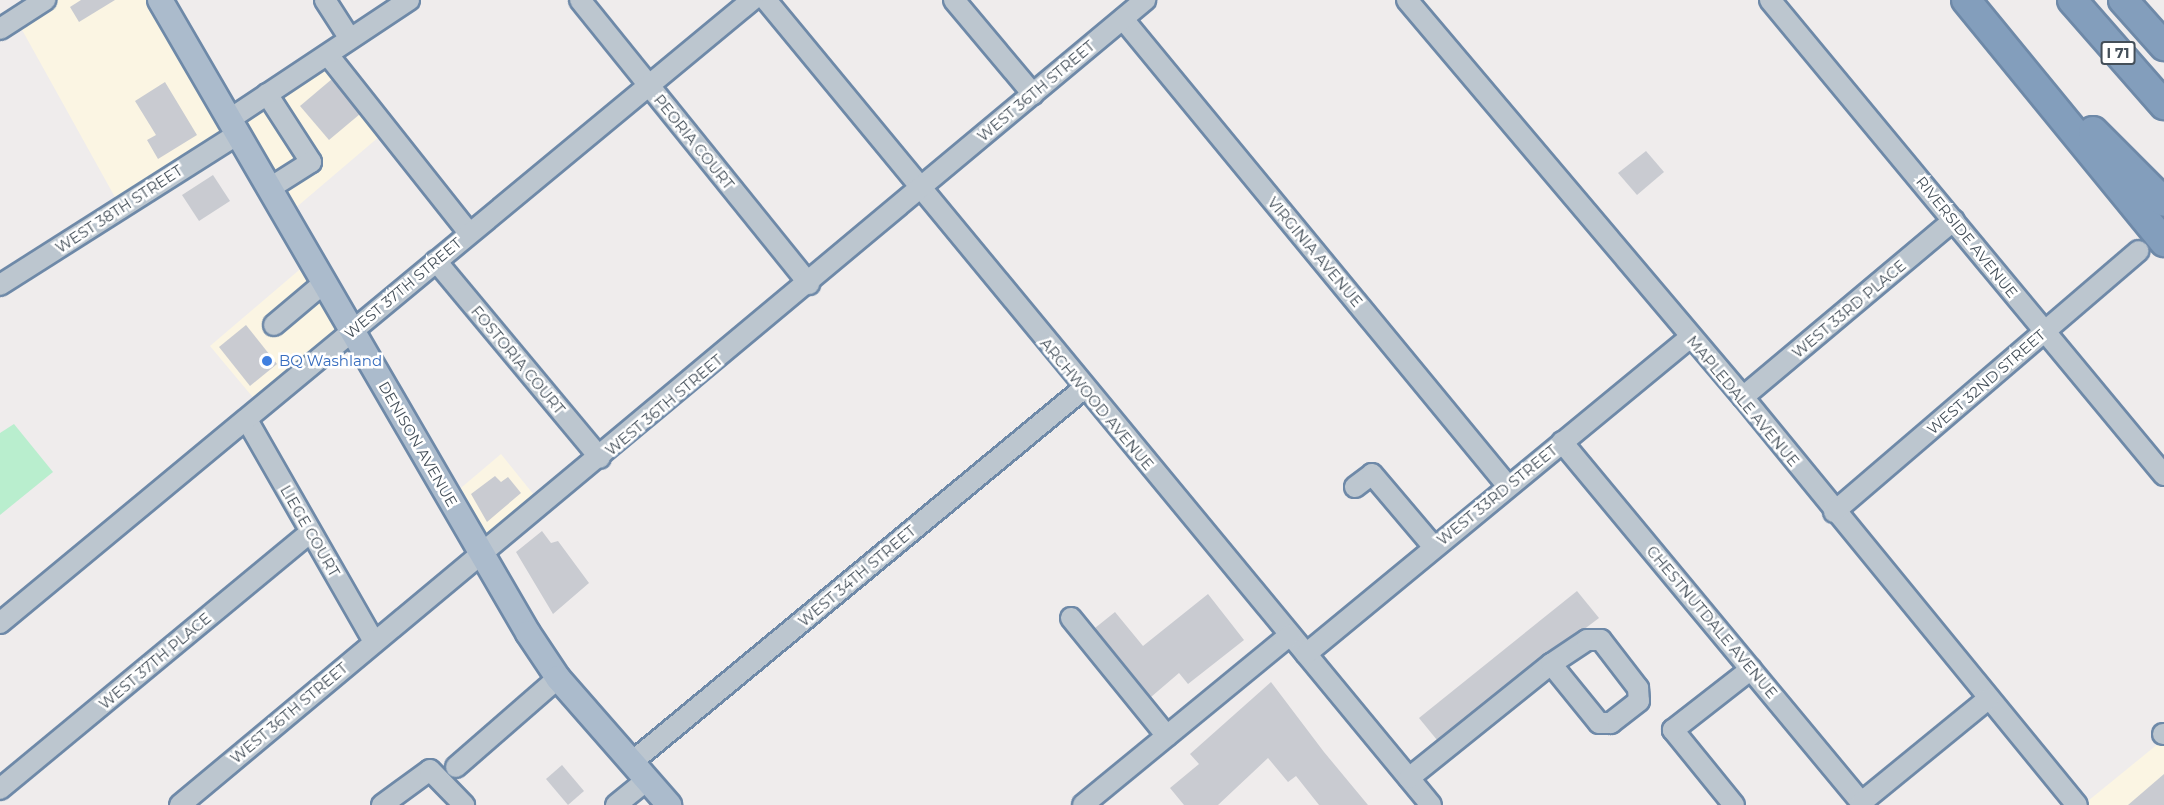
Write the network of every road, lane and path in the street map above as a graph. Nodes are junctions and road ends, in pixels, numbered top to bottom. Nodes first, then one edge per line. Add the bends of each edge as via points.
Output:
1 (45, 0) edge
2 (160, 0) edge
3 (325, 0) edge
4 (409, 0) edge
5 (580, 0) edge
6 (752, 0) edge
7 (766, 0) edge
8 (954, 0) edge
9 (1145, 0) edge
10 (1407, 0) edge
11 (1770, 0) edge
12 (1966, 0) edge
13 (2072, 0) edge
14 (2123, 0) edge
15 (1123, 19) junction
16 (0, 29) edge
17 (350, 39) junction
18 (2164, 46) edge
19 (328, 55) junction
20 (648, 84) junction
21 (267, 94) junction
22 (1033, 94) junction
23 (2164, 105) edge
24 (234, 126) junction
25 (270, 188) junction
26 (919, 189) junction
27 (2164, 202) edge
28 (1954, 220) junction
29 (469, 233) junction
30 (2151, 247) edge
31 (436, 261) junction
32 (325, 282) junction
33 (809, 284) junction
34 (0, 285) edge
35 (273, 325) dead end
36 (352, 329) junction
37 (2044, 332) junction
38 (1690, 338) junction
39 (1083, 389) junction
40 (1743, 398) junction
41 (247, 420) junction
42 (1562, 442) junction
43 (600, 458) junction
44 (2164, 475) edge
45 (1508, 485) junction
46 (1355, 487) dead end
47 (1834, 512) junction
48 (310, 533) junction
49 (1434, 546) junction
50 (481, 554) junction
51 (1071, 618) dead end
52 (0, 623) edge
53 (1290, 635) junction
54 (374, 642) junction
55 (1306, 654) junction
56 (1551, 664) junction
57 (1751, 669) junction
58 (558, 678) junction
59 (1988, 699) junction
60 (1167, 736) junction
61 (456, 767) dead end
62 (639, 771) junction
63 (1408, 778) junction
64 (0, 789) edge
65 (1862, 803) edge
66 (180, 805) edge
67 (382, 805) edge
68 (464, 805) edge
69 (616, 805) edge
70 (669, 805) edge
71 (1083, 805) edge
72 (1431, 805) edge
73 (1734, 805) edge
74 (2077, 805) edge

1 - 16 street
2 - 24 main road, DENISON AVENUE
3 - 17 street
4 - 17 street, WEST 38TH STREET
5 - 20 street, PEORIA COURT
6 - 20 street, WEST 37TH STREET
7 - 26 street, ARCHWOOD AVENUE
8 - 22 street
9 - 15 street, WEST 36TH STREET
10 - 38 street, MAPLEDALE AVENUE
11 - 28 street, RIVERSIDE AVENUE
12 - 27 highway
12 - 30 highway
13 - 23 highway, I 71
14 - 18 highway, I 71
15 - 22 street, WEST 36TH STREET
15 - 45 street, VIRGINIA AVENUE
17 - 19 street, WEST 38TH STREET
19 - 21 street, WEST 38TH STREET
19 - 29 street
20 - 29 street, WEST 37TH STREET
20 - 33 street, PEORIA COURT
21 - 24 street, WEST 38TH STREET
21 - 25 street via 311,162
22 - 26 street, WEST 36TH STREET
24 - 25 main road, DENISON AVENUE
24 - 34 street, WEST 38TH STREET
25 - 32 main road, DENISON AVENUE
26 - 33 street, WEST 36TH STREET
26 - 39 street, ARCHWOOD AVENUE
28 - 37 street, RIVERSIDE AVENUE
28 - 40 street, WEST 33RD PLACE
29 - 31 street, WEST 37TH STREET
30 - 37 street, WEST 32ND STREET
31 - 36 street, WEST 37TH STREET
31 - 43 street, FOSTORIA COURT
32 - 35 street
32 - 36 main road, DENISON AVENUE
33 - 43 street, WEST 36TH STREET
36 - 41 street, WEST 37TH STREET
36 - 50 main road, DENISON AVENUE
37 - 44 street, RIVERSIDE AVENUE
37 - 47 street, WEST 32ND STREET
38 - 40 street, MAPLEDALE AVENUE
38 - 42 street, WEST 33RD STREET
39 - 53 street, ARCHWOOD AVENUE
39 - 62 street, WEST 34TH STREET
40 - 47 street, MAPLEDALE AVENUE
41 - 48 street, LIEGE COURT
41 - 52 street, WEST 37TH STREET
42 - 45 street, WEST 33RD STREET
42 - 57 street, CHESTNUTDALE AVENUE
43 - 50 street, WEST 36TH STREET
45 - 49 street, WEST 33RD STREET
46 - 49 street via 1372,474
47 - 59 street, MAPLEDALE AVENUE
48 - 54 street, LIEGE COURT
48 - 64 street, WEST 37TH PLACE
49 - 55 street, WEST 33RD STREET
50 - 54 street, WEST 36TH STREET
50 - 58 main road, DENISON AVENUE
51 - 60 street
53 - 55 street, ARCHWOOD AVENUE
53 - 60 street
54 - 66 street, WEST 36TH STREET
55 - 63 street, ARCHWOOD AVENUE
56 - 56 street via 1587,640 1600,640 1638,688 1639,701 1611,723 1599,723
56 - 63 street
57 - 65 street, CHESTNUTDALE AVENUE
57 - 73 street via 1673,730
58 - 61 street
58 - 62 main road, DENISON AVENUE
59 - 65 street
59 - 74 street, MAPLEDALE AVENUE
60 - 71 street
62 - 69 street, WEST 34TH STREET
62 - 70 main road, DENISON AVENUE
63 - 72 street, ARCHWOOD AVENUE
67 - 68 street via 425,770 437,775

